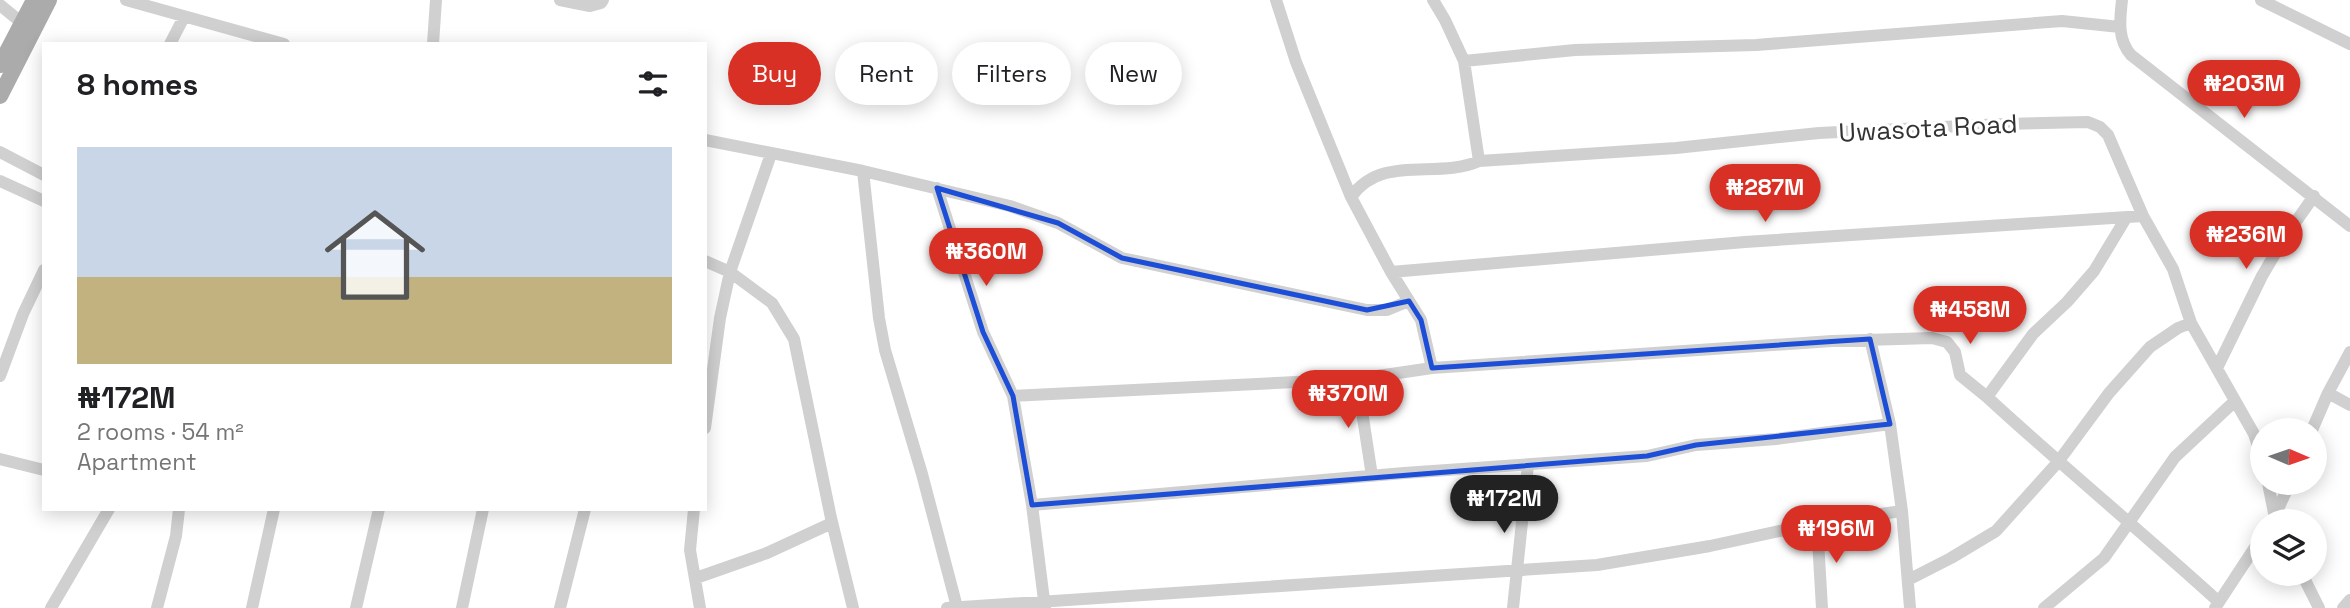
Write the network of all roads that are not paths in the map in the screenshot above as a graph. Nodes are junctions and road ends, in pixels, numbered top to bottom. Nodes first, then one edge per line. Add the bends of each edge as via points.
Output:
1 (34, 0) edge
2 (49, 0) edge
3 (126, 0) edge
4 (436, 0) edge
5 (560, 0) edge
6 (603, 0) edge
7 (1276, 0) edge
8 (1433, 0) edge
9 (2122, 0) edge
10 (2261, 0) edge
11 (0, 5) edge
12 (184, 17) junction
13 (22, 23) junction
14 (2120, 27) junction
15 (171, 42) edge
16 (277, 42) edge
17 (433, 42) edge
18 (2350, 44) edge
19 (1464, 61) junction
20 (0, 65) edge
21 (0, 96) edge
22 (707, 140) edge
23 (0, 152) edge
24 (771, 154) junction
25 (1479, 161) junction
26 (863, 171) junction
27 (42, 174) edge
28 (0, 181) edge
29 (937, 188) junction
30 (2314, 196) junction
31 (1351, 197) junction
32 (42, 200) edge
33 (2143, 216) junction
34 (2126, 218) junction
35 (2350, 226) edge
36 (707, 262) edge
37 (730, 272) junction
38 (1391, 272) junction
39 (42, 274) edge
40 (1409, 301) junction
41 (2191, 323) junction
42 (1870, 339) junction
43 (2350, 352) edge
44 (1432, 368) junction
45 (2217, 368) junction
46 (0, 376) edge
47 (1357, 379) junction
48 (2328, 393) junction
49 (1013, 396) junction
50 (1987, 397) junction
51 (2235, 401) junction
52 (2350, 405) edge
53 (707, 413) edge
54 (2317, 418) edge
55 (1891, 424) junction
56 (2250, 427) edge
57 (0, 459) edge
58 (2057, 462) junction
59 (1528, 465) junction
60 (42, 470) edge
61 (1372, 476) junction
62 (1032, 505) junction
63 (108, 511) edge
64 (179, 511) edge
65 (274, 511) edge
66 (379, 511) edge
67 (483, 511) edge
68 (584, 511) edge
69 (694, 511) edge
70 (1902, 511) junction
71 (2129, 521) junction
72 (832, 523) junction
73 (1816, 523) junction
74 (2250, 556) edge
75 (1517, 570) junction
76 (696, 578) junction
77 (1908, 580) junction
78 (2308, 586) edge
79 (2350, 600) edge
80 (1044, 604) edge
81 (2217, 605) edge
82 (957, 607) edge
83 (51, 608) edge
84 (157, 608) edge
85 (252, 608) edge
86 (356, 608) edge
87 (462, 608) edge
88 (560, 608) edge
89 (701, 608) edge
90 (853, 608) edge
91 (947, 608) edge
92 (1513, 608) edge
93 (1822, 608) edge
94 (1910, 608) edge
95 (2045, 608) edge
96 (2319, 608) edge
97 (2343, 608) edge

1 - 13 main road
2 - 21 main road
3 - 12 street
4 - 17 street
5 - 6 street via 590,6
7 - 31 street
8 - 19 street
9 - 14 street
10 - 18 street
11 - 13 street
12 - 15 street
12 - 16 street
13 - 20 main road
14 - 19 street via 2062,21 1756,45 1575,50
14 - 30 street via 2131,55
19 - 25 street
22 - 24 street
23 - 27 street
24 - 26 street
24 - 37 street
25 - 31 street, Uwasota Road via 1465,168 1381,174 1360,185
25 - 33 street, Uwasota Road via 1819,134 2088,122 2108,135
26 - 29 street
26 - 82 street via 885,350
28 - 32 street
29 - 40 street via 1058,223 1122,258 1367,310 1387,310
29 - 49 street via 983,332
30 - 35 street
30 - 45 street via 2262,276
31 - 38 street
33 - 34 street
33 - 41 street, Uwasota Road via 2173,269
34 - 38 street via 1745,242
34 - 50 street via 2094,271 2033,334
36 - 37 street
37 - 53 street
37 - 72 street via 772,303 794,339
38 - 40 street
39 - 46 street
40 - 44 street via 1421,320
41 - 45 street, Uwasota Road
41 - 58 street via 2150,347
42 - 44 street
42 - 50 street via 1938,338 1947,342 1961,375
42 - 55 street
43 - 48 street
44 - 47 street
45 - 51 street, Uwasota Road
47 - 49 street
47 - 61 street
48 - 52 street
48 - 54 street
49 - 62 street
50 - 58 street
51 - 56 street, Uwasota Road
51 - 71 street via 2175,457
55 - 59 street via 1696,445 1647,456
55 - 70 street
57 - 60 street
58 - 71 street
58 - 77 street via 1996,531
59 - 61 street
59 - 75 street
61 - 62 street
62 - 80 street
63 - 83 street
64 - 84 street
65 - 85 street
66 - 86 street
67 - 87 street
68 - 88 street
69 - 76 street via 691,550
70 - 73 street
70 - 77 street
71 - 81 street
71 - 95 street via 2104,558
72 - 76 street
72 - 90 street
73 - 75 street via 1597,565
73 - 93 street
74 - 81 street
75 - 80 street
75 - 92 street
76 - 89 street
77 - 94 street
78 - 96 street
79 - 97 street
80 - 82 street
82 - 91 street

